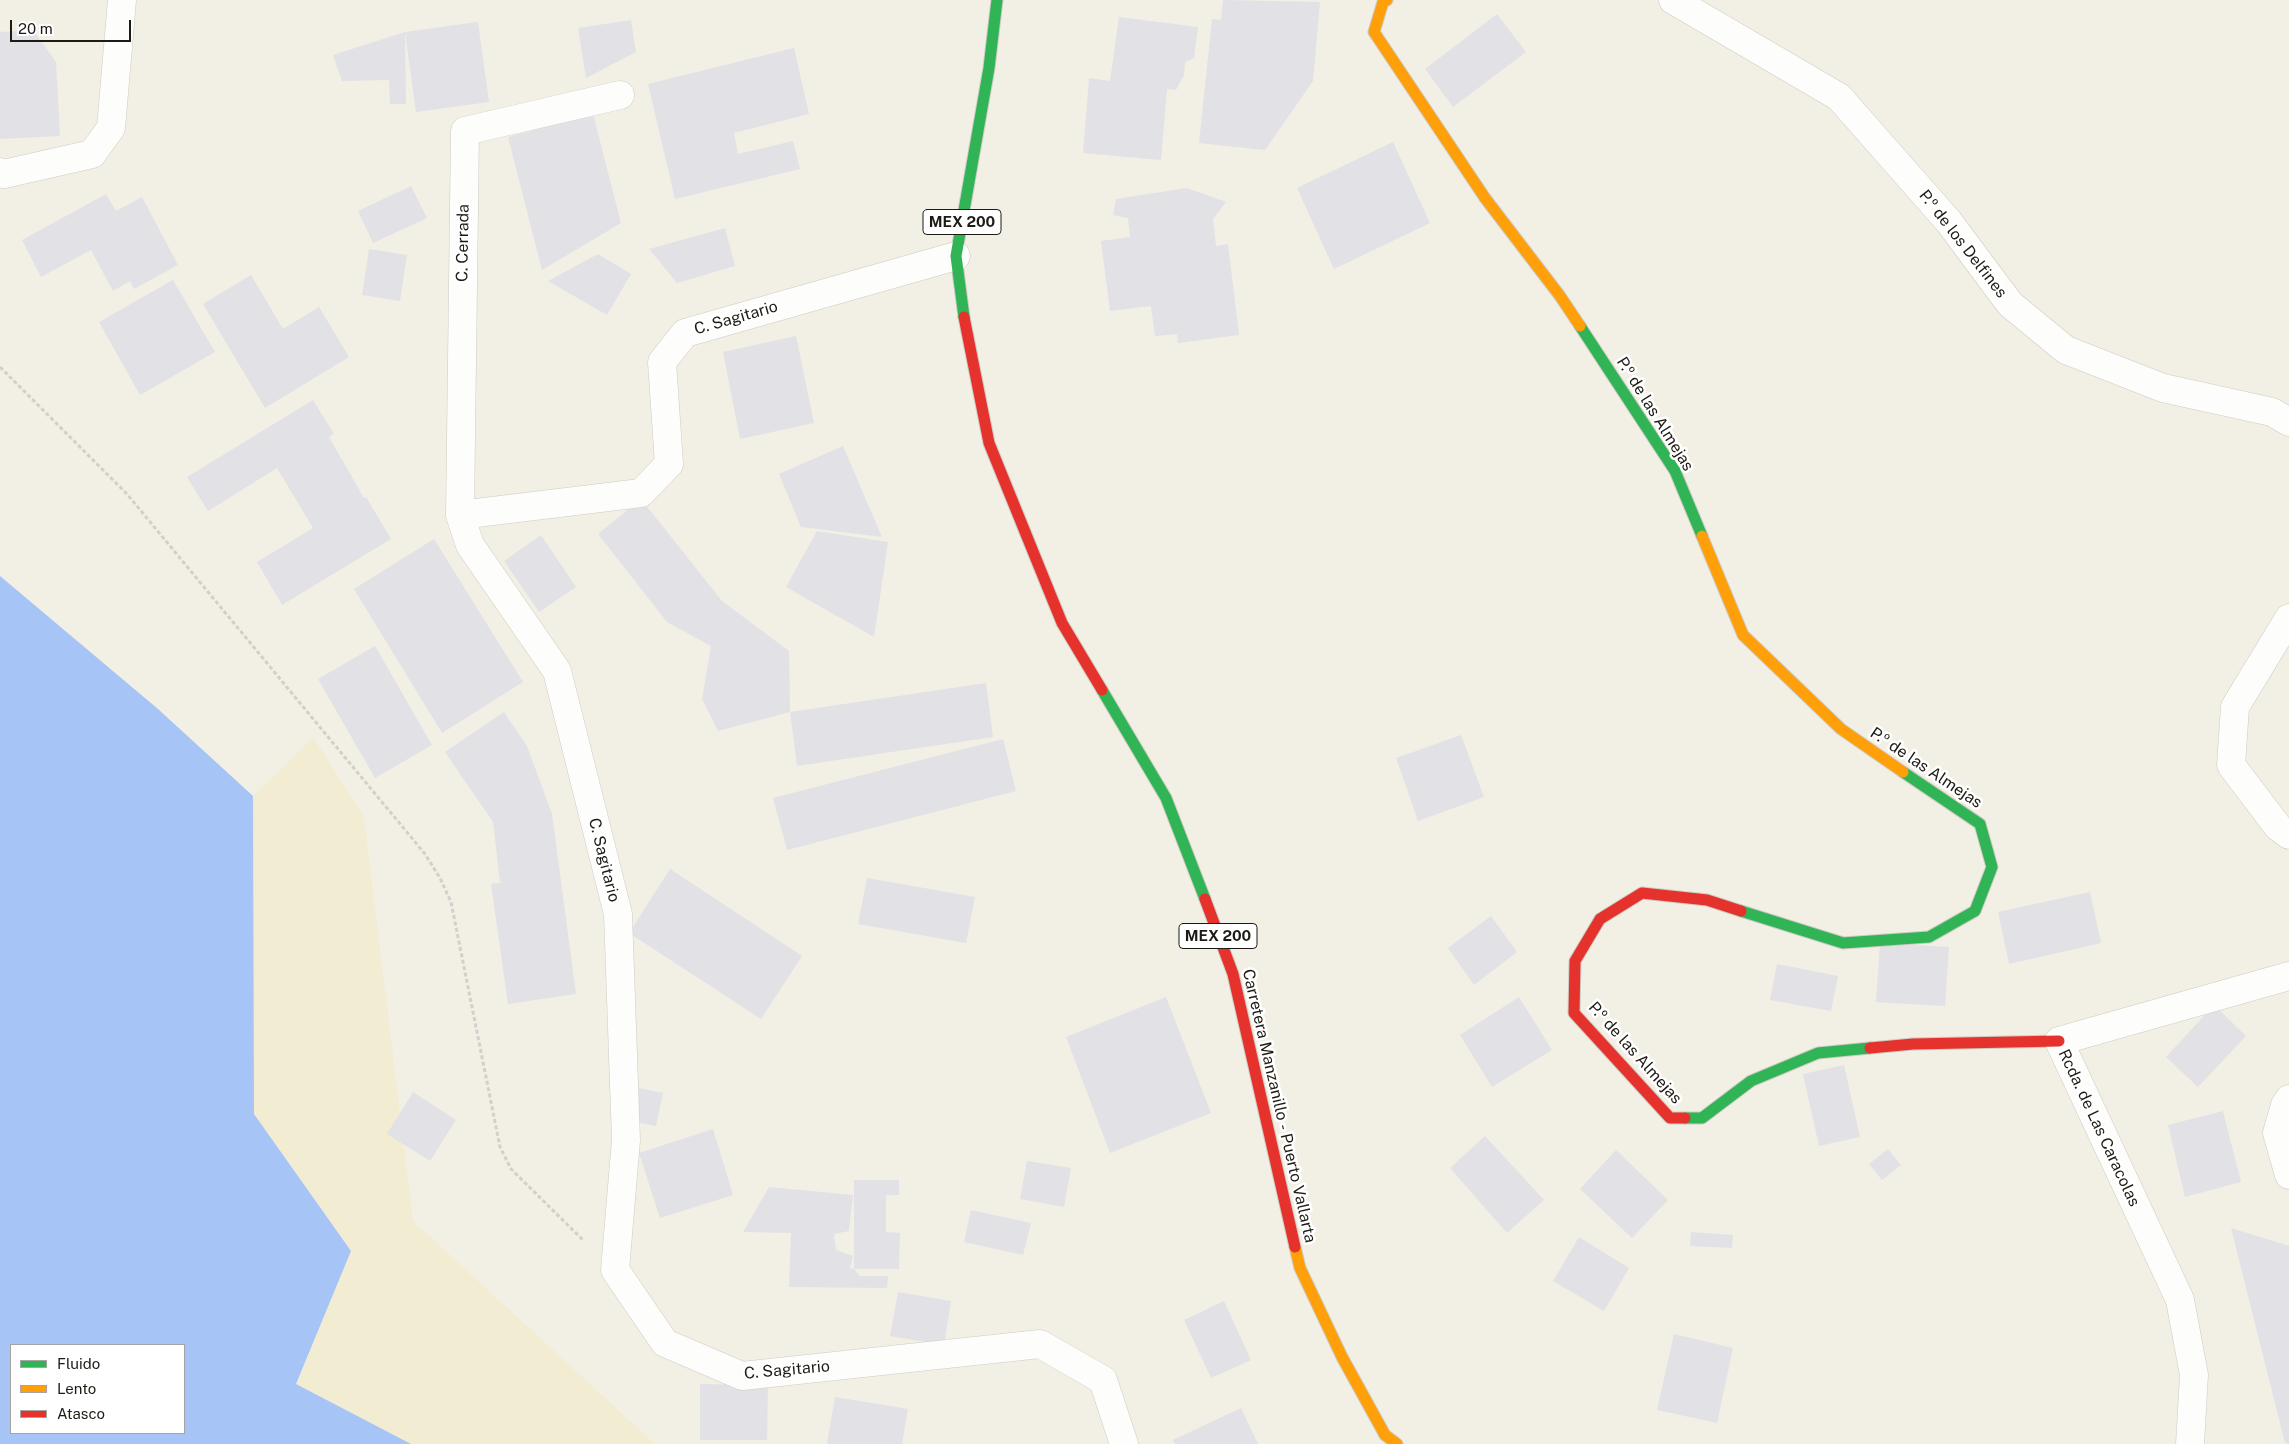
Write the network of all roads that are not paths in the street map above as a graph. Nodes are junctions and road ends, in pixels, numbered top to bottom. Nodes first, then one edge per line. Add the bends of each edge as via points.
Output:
1 (122, 0) edge
2 (997, 0) edge
3 (1387, 0) edge
4 (1673, 0) edge
5 (620, 95) dead end
6 (0, 172) edge
7 (956, 256) junction
8 (2289, 422) edge
9 (460, 515) junction
10 (2289, 618) edge
11 (2289, 835) edge
12 (2289, 976) edge
13 (2059, 1041) junction
14 (2289, 1099) edge
15 (2289, 1174) edge
16 (1124, 1444) edge
17 (1397, 1444) edge
18 (2190, 1444) edge

1 - 6 street via 111,128 92,154 4,174
2 - 7 main road, Carretera Manzanillo - Puerto Vallarta / MEX 200 via 989,68
3 - 13 main road, P.º de las Almejas via 1383,2 1374,32 1485,198 1560,296 1675,470 1744,635 1841,730 1980,824 1992,867 1975,911 1929,937 1843,943 1707,900 1642,893 1600,918 1576,961 1574,1013 1670,1118 1702,1118 1751,1081 1818,1053 1913,1044
4 - 8 street, P.º de los Delfines via 1839,97 1950,222 2010,304 2066,350 2164,388 2272,412
5 - 9 street, C. Cerrada via 465,131
7 - 9 street, C. Sagitario via 685,333 662,362 669,464 641,493
7 - 17 main road, Carretera Manzanillo - Puerto Vallarta / MEX 200 via 989,443 1062,623 1166,798 1233,974 1300,1268 1346,1366 1385,1435
9 - 16 street, C. Sagitario via 470,545 557,671 618,914 626,1140 615,1270 664,1343 742,1376 1040,1344 1103,1380
10 - 11 street via 2235,707 2231,765 2278,827
12 - 13 street, Rcda. de Las Caracolas
13 - 18 street, Rcda. de Las Caracolas via 2180,1300 2194,1375
14 - 15 street via 2277,1133

